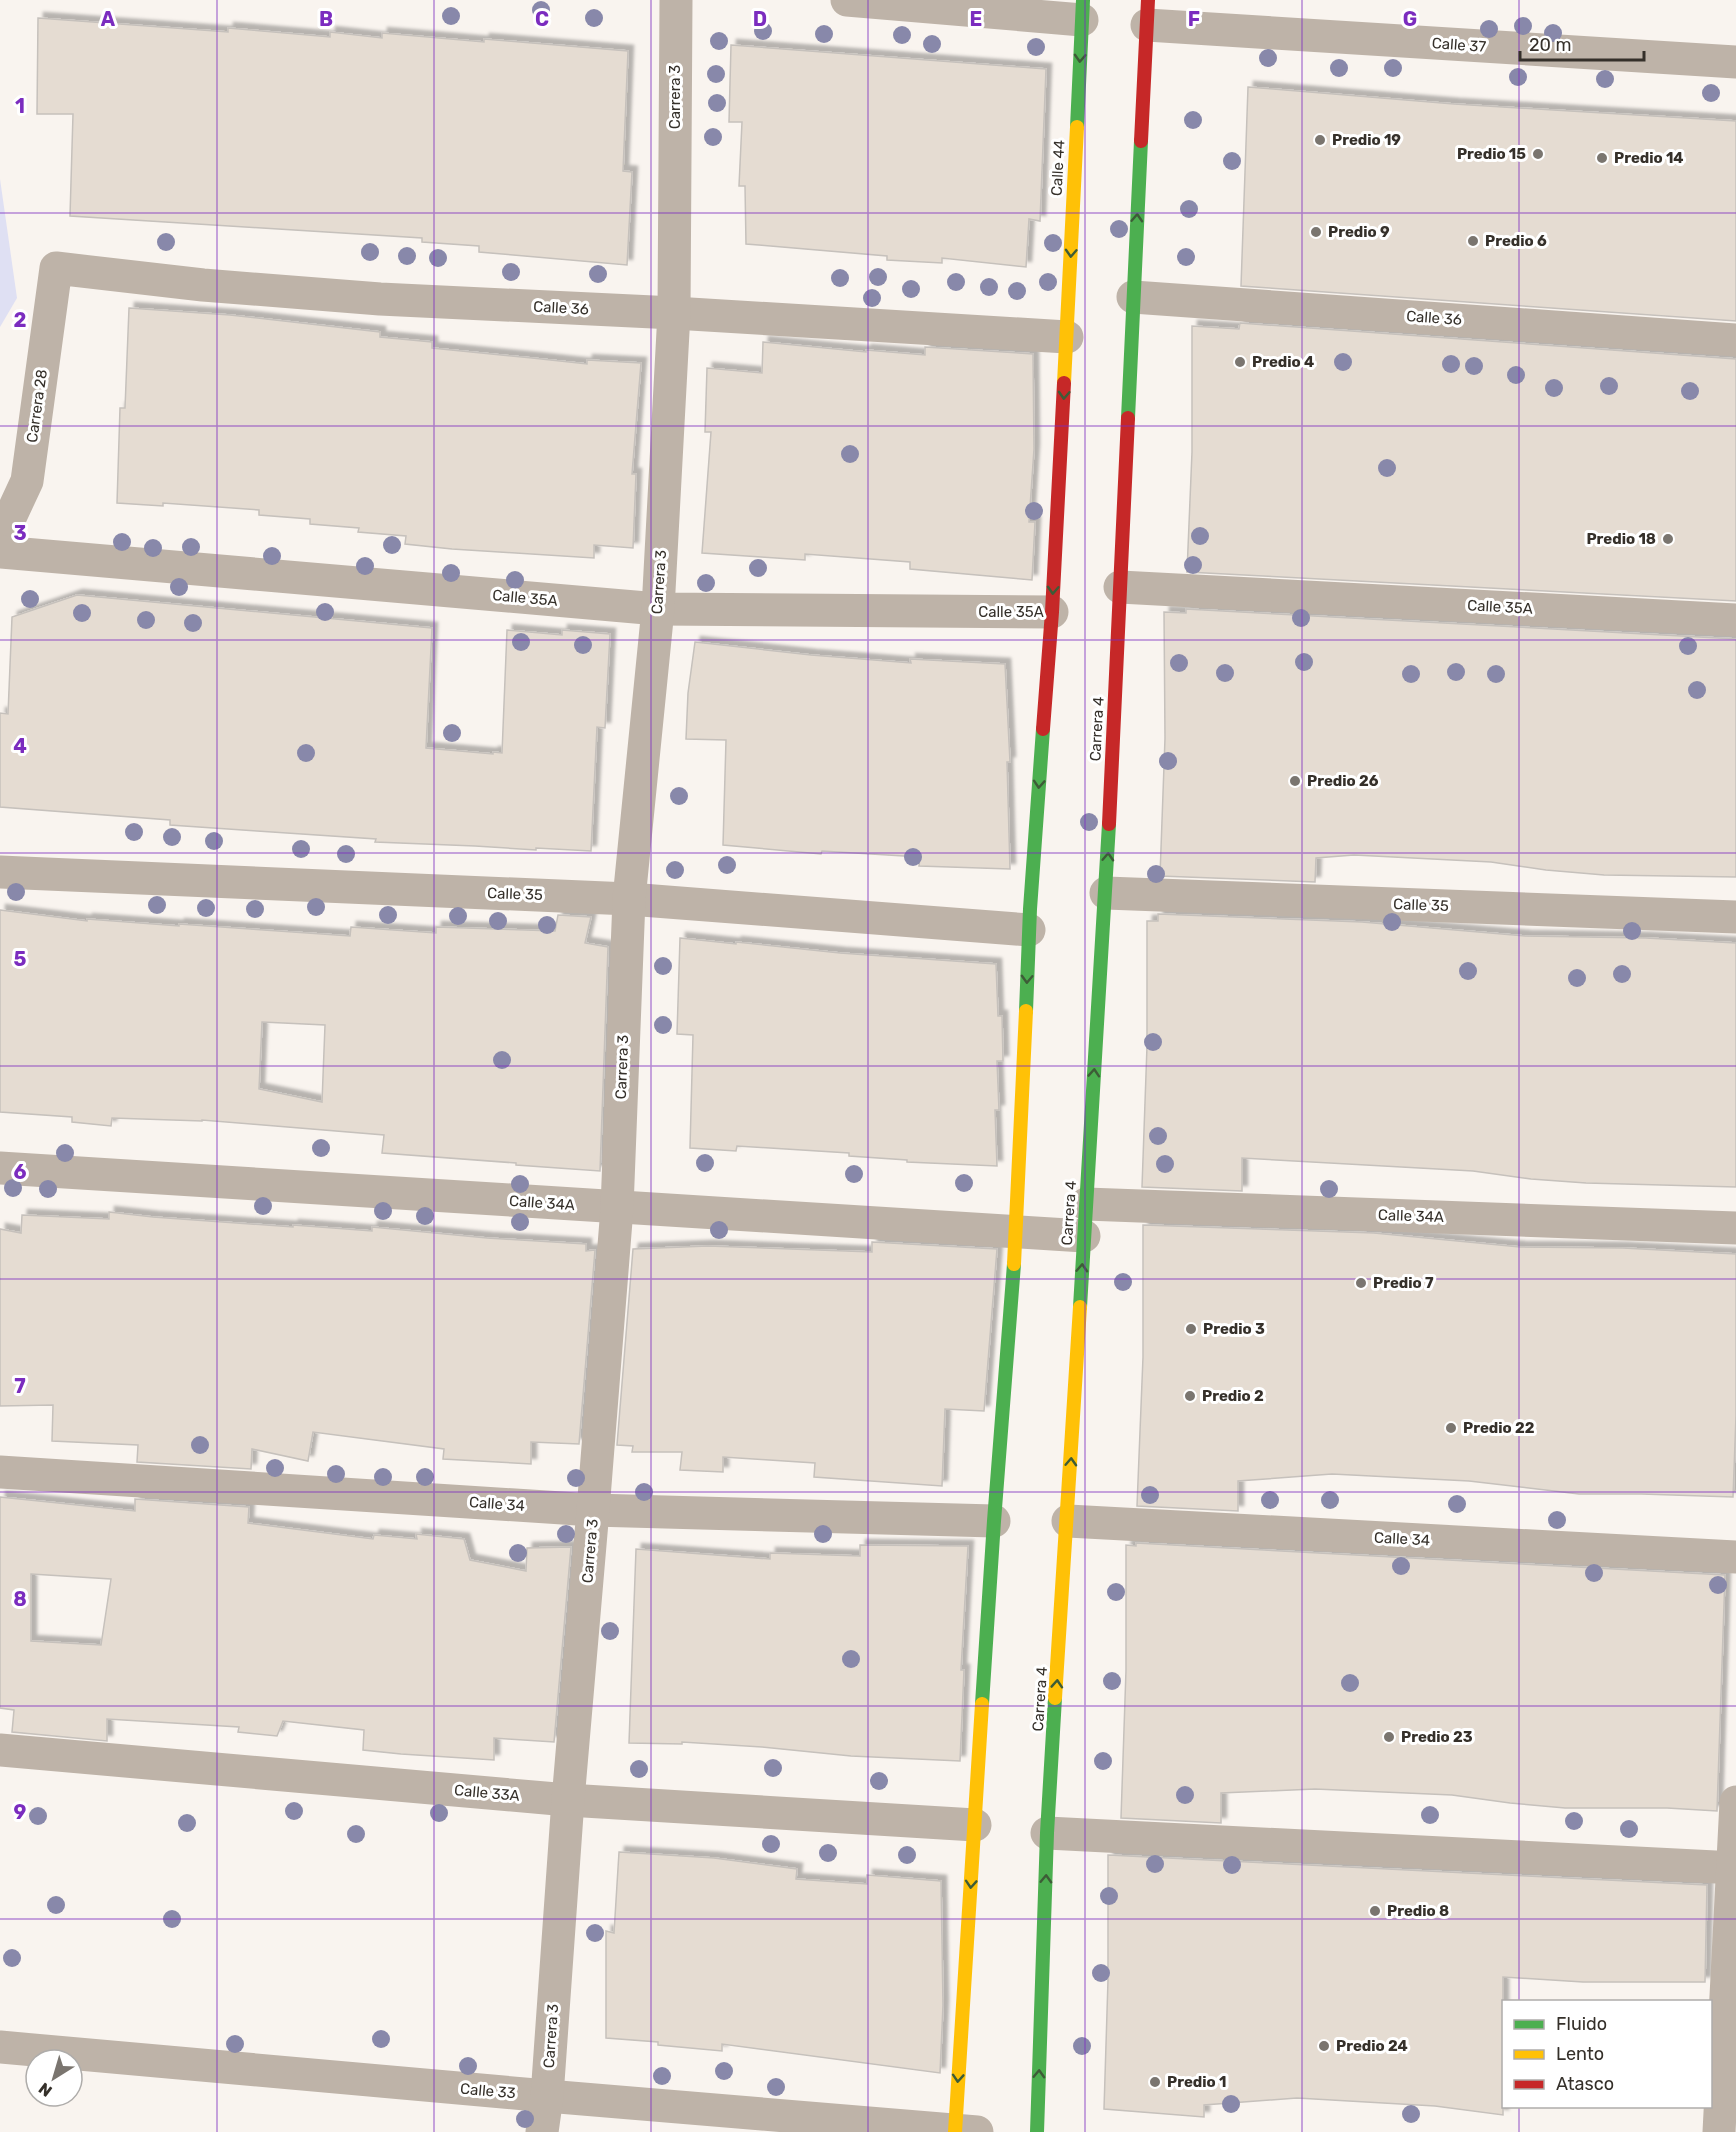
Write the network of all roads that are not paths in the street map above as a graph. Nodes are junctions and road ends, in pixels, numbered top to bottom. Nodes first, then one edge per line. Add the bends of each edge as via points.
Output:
1 (676, 0) edge
2 (847, 0) edge
3 (1082, 10) edge
4 (1147, 13) edge
5 (1736, 62) edge
6 (56, 268) joint
7 (1133, 297) junction
8 (674, 313) junction
9 (1067, 337) junction
10 (1736, 340) edge
11 (0, 539) edge
12 (0, 552) edge
13 (1120, 586) junction
14 (658, 609) junction
15 (1052, 612) junction
16 (1736, 620) edge
17 (0, 872) edge
18 (1106, 893) junction
19 (629, 899) junction
20 (1736, 917) edge
21 (1029, 930) junction
22 (0, 1168) edge
23 (1086, 1204) junction
24 (617, 1208) junction
25 (1736, 1228) edge
26 (1017, 1231) junction
27 (1084, 1236) junction
28 (0, 1472) edge
29 (593, 1510) junction
30 (994, 1521) junction
31 (1068, 1521) junction
32 (1736, 1557) edge
33 (0, 1750) edge
34 (568, 1800) junction
35 (1736, 1802) edge
36 (975, 1826) junction
37 (1047, 1833) junction
38 (1734, 1868) edge
39 (0, 2047) edge
40 (547, 2096) junction
41 (962, 2131) edge
42 (542, 2132) edge
43 (1037, 2132) edge
44 (1719, 2132) edge

1 - 8 street, Carrera 3
2 - 3 street
3 -> 9 main road, Calle 44
4 - 5 street, Calle 37
7 -> 4 main road
6 - 8 street, Calle 36 via 202,285 380,299
6 - 11 street, Carrera 28 via 27,481
7 - 10 street, Calle 36
7 - 13 main road, Carrera 4
8 - 9 street, Calle 36
8 - 14 street, Carrera 3
9 -> 15 main road
12 - 14 street, Calle 35A
13 - 16 street, Calle 35A
18 -> 13 main road, Carrera 4
14 - 15 street, Calle 35A
14 - 19 street, Carrera 3
15 -> 21 main road
17 - 19 street, Calle 35
18 - 20 street, Calle 35
23 -> 18 main road, Carrera 4
19 - 21 street, Calle 35
19 - 24 street, Carrera 3
21 -> 26 main road
22 - 24 street, Calle 34A
23 - 25 street, Calle 34A
23 - 27 main road, Carrera 4
24 - 26 street, Calle 34A
24 - 29 street, Carrera 3
26 - 27 street, Calle 34A
26 - 30 main road
31 -> 27 main road, Carrera 4
28 - 29 street, Calle 34
29 - 30 street, Calle 34
29 - 34 street, Carrera 3
30 - 36 main road
31 - 32 street, Calle 34
37 -> 31 main road, Carrera 4
33 - 34 street, Calle 33A
34 - 36 street, Calle 33A
34 - 40 street, Carrera 3
35 - 38 street
36 -> 41 main road
37 - 38 street
43 -> 37 main road, Carrera 4
38 - 44 street
39 - 40 street, Calle 33
40 - 41 street, Calle 33
40 - 42 street, Carrera 3

